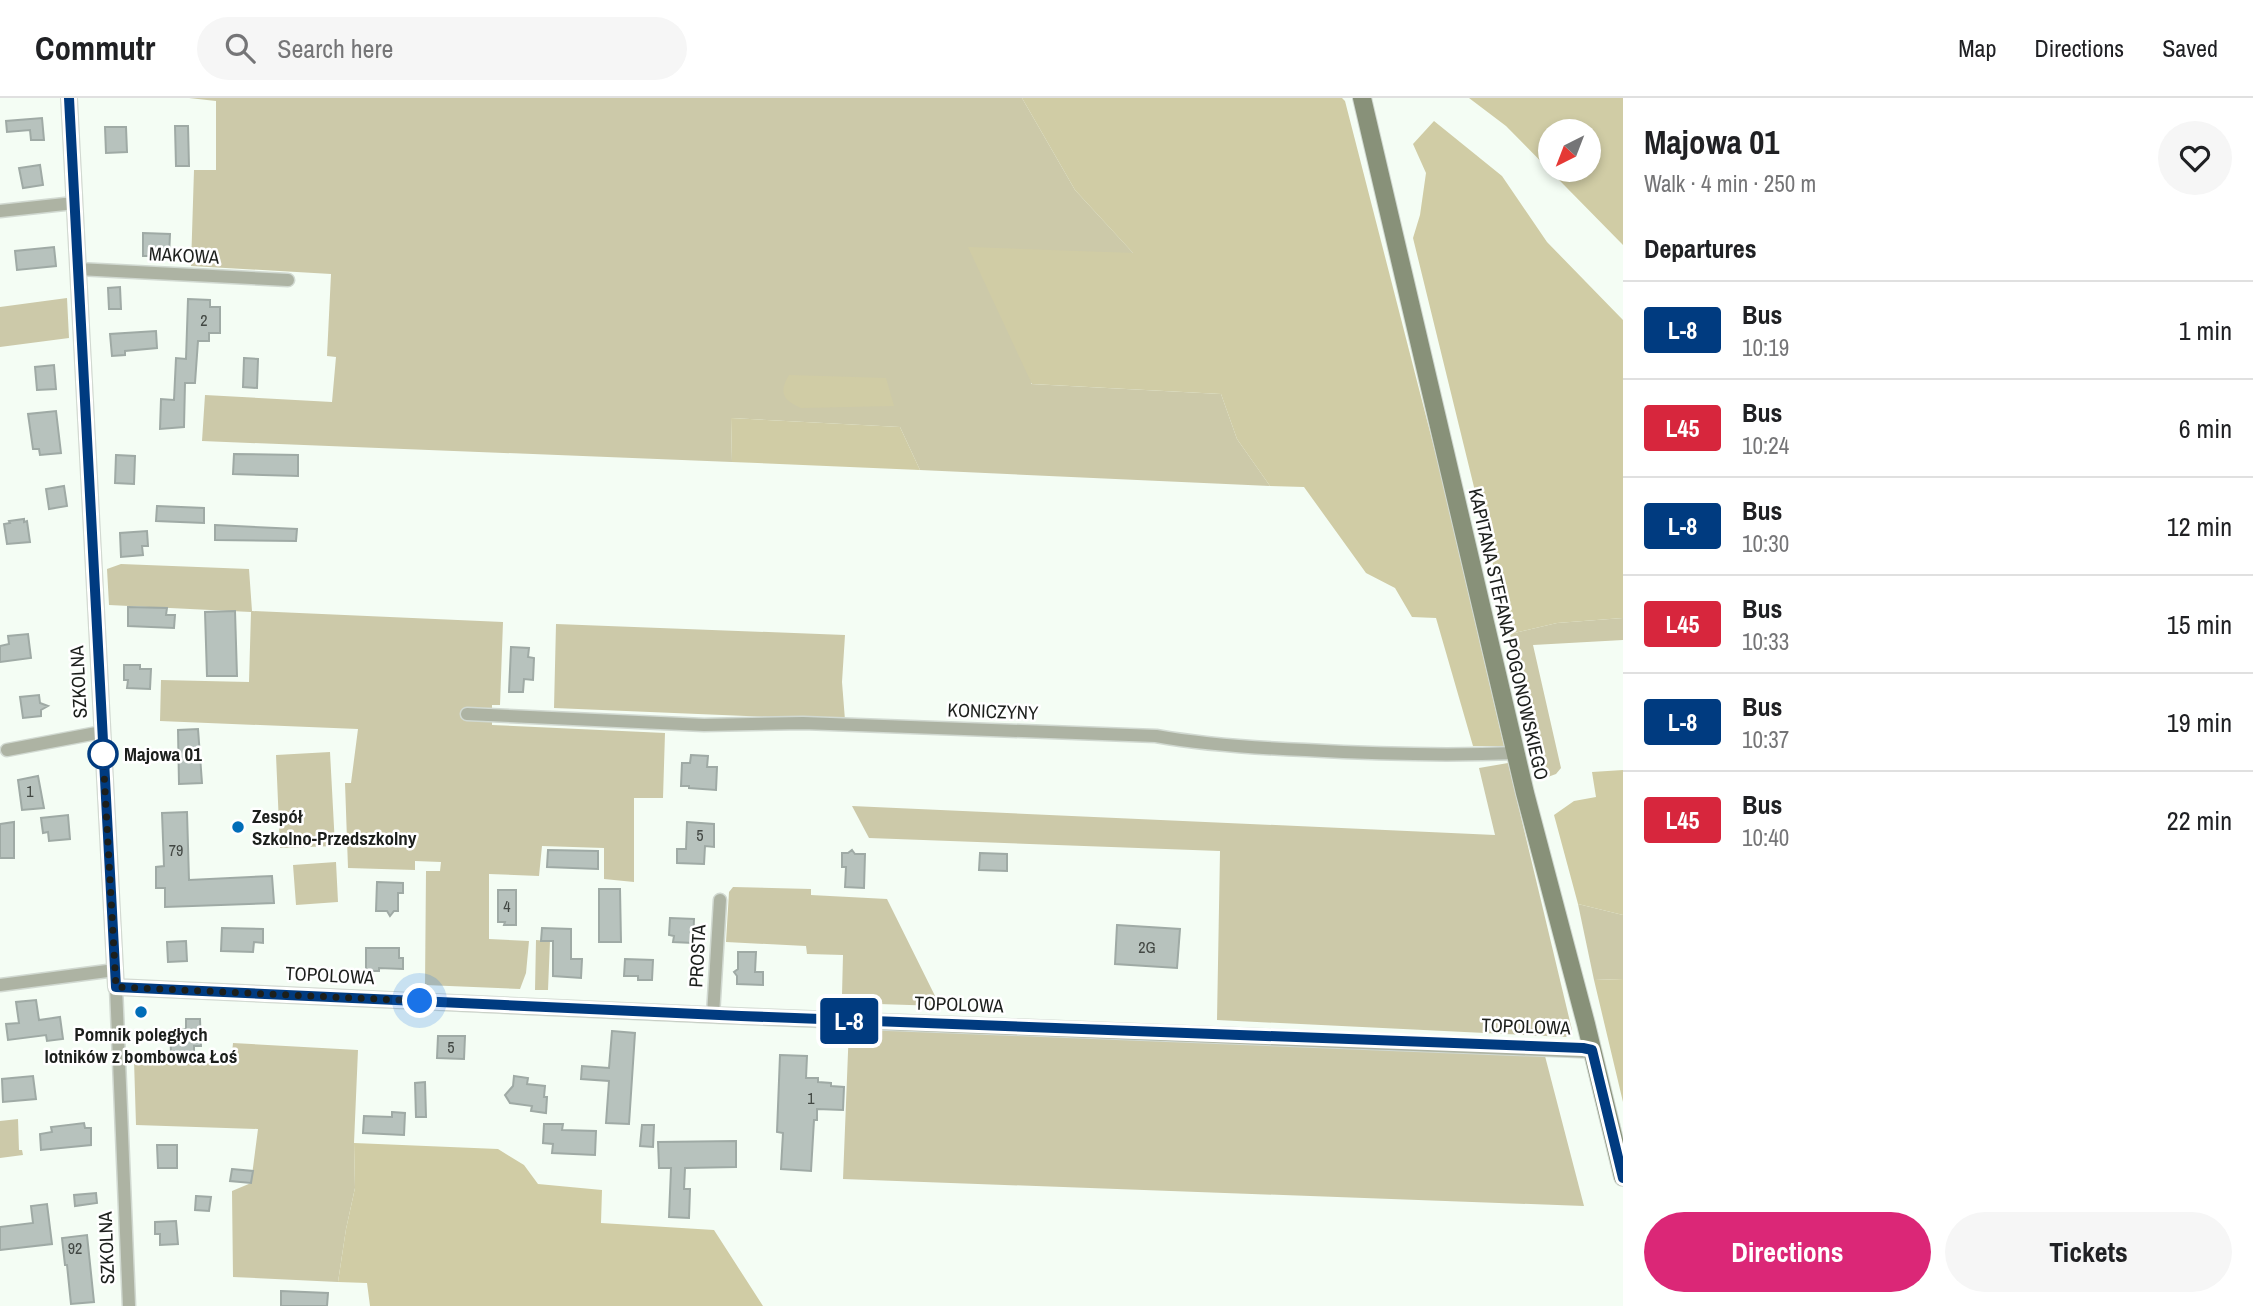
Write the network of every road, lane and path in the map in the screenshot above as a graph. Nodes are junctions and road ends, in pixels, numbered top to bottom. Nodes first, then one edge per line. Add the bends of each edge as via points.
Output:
1 (69, 98) edge
2 (1362, 98) edge
3 (74, 203) junction
4 (0, 211) edge
5 (78, 268) junction
6 (288, 280) dead end
7 (467, 714) dead end
8 (102, 732) junction
9 (7, 750) dead end
10 (1515, 753) junction
11 (720, 900) dead end
12 (115, 970) junction
13 (0, 985) edge
14 (116, 987) junction
15 (713, 1015) junction
16 (1592, 1050) junction
17 (1623, 1177) edge
18 (129, 1306) edge

1 - 3 street, SZKOLNA
2 - 10 main road, KAPITANA STEFANA POGONOWSKIEGO
3 - 4 street
3 - 5 street, SZKOLNA
5 - 6 street, MAKOWA
5 - 8 street, SZKOLNA
7 - 10 street, KONICZYNY via 1156,736 1206,745 1372,754
8 - 9 street
8 - 12 street, SZKOLNA
10 - 16 main road, KAPITANA STEFANA POGONOWSKIEGO
11 - 15 street, PROSTA
12 - 13 street
12 - 14 street, SZKOLNA
14 - 15 street, TOPOLOWA
14 - 18 street, SZKOLNA
15 - 16 street, TOPOLOWA
16 - 17 main road, KAPITANA STEFANA POGONOWSKIEGO

